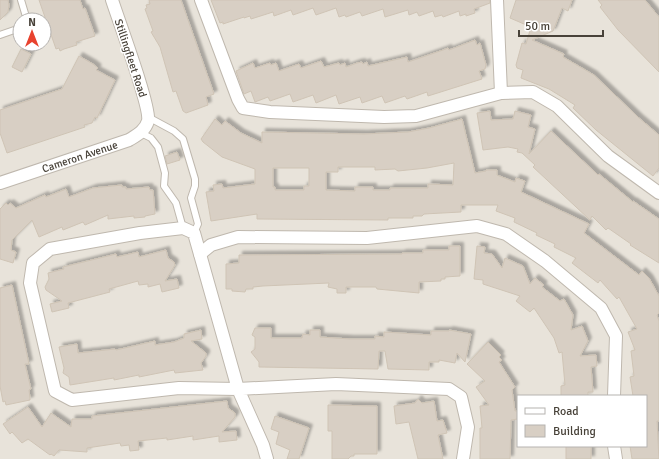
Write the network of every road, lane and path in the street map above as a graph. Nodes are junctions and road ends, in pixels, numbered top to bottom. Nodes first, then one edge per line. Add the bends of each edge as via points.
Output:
1 (21, 0) edge
2 (112, 0) edge
3 (201, 0) edge
4 (497, 0) edge
5 (25, 12) edge
6 (12, 31) edge
7 (0, 35) edge
8 (501, 93) junction
9 (148, 117) junction
10 (141, 133) junction
11 (0, 183) edge
12 (659, 192) edge
13 (188, 230) junction
14 (200, 254) junction
15 (238, 389) junction
16 (614, 395) edge
17 (614, 447) edge
18 (267, 459) edge
19 (463, 459) edge
20 (616, 459) edge

1 - 5 lane
2 - 9 street, Stillingfleet Road
3 - 8 street via 243,108 270,112 416,116
4 - 8 street
6 - 7 lane
8 - 12 street via 533,92 557,106 608,156
9 - 10 street
9 - 13 lane via 183,139 194,179 195,186 191,198 198,224
10 - 11 street, Cameron Avenue via 129,140
10 - 13 lane via 151,138 158,147 165,173 164,186 176,203
13 - 14 street
13 - 15 street via 133,234 50,249 33,263 30,283 55,391 72,400 179,388
14 - 15 street
14 - 16 street via 211,245 238,237 368,238 477,226 506,234 545,261 601,308 616,336
15 - 18 street
15 - 19 street via 336,384 449,388 461,398 468,426
17 - 20 street

